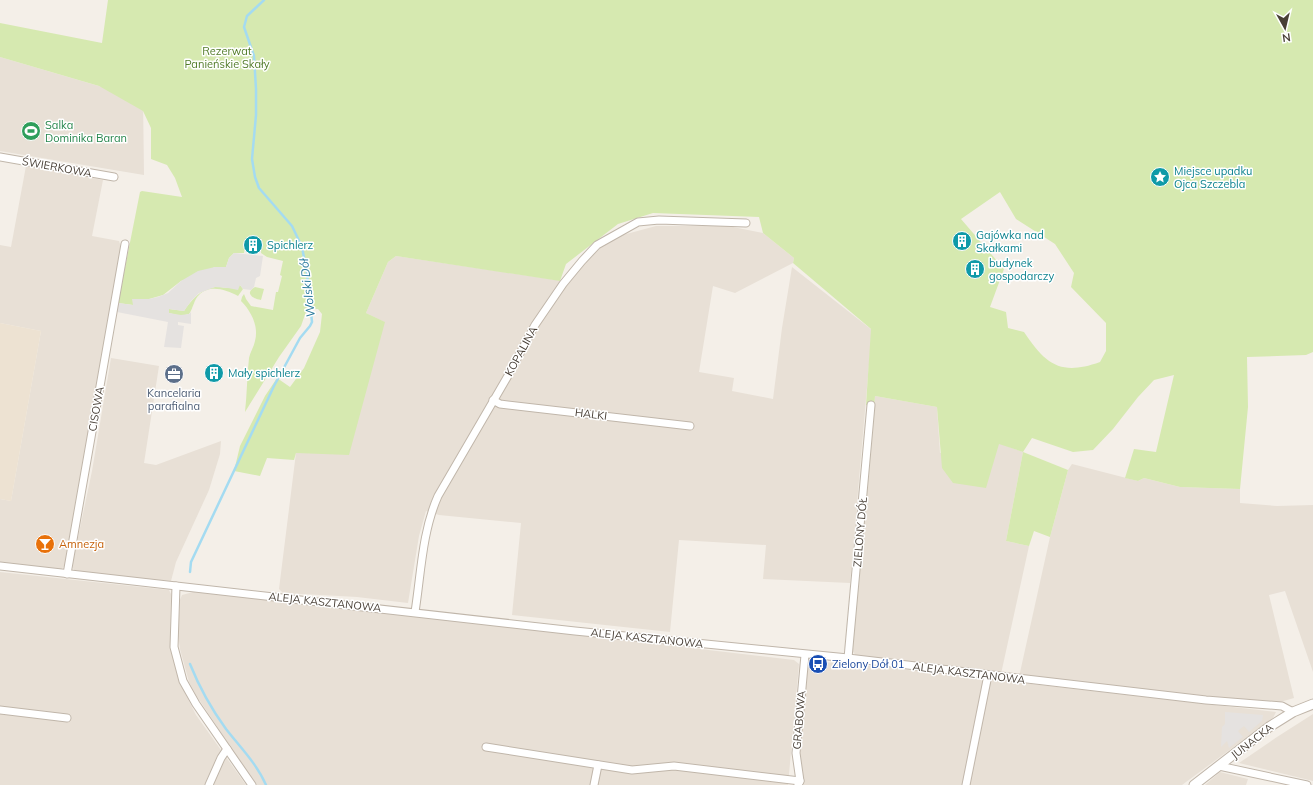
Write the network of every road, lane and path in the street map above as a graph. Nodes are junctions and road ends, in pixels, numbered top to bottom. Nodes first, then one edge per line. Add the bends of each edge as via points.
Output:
1 (0, 157) edge
2 (114, 177) dead end
3 (746, 223) dead end
4 (124, 244) dead end
5 (493, 400) junction
6 (871, 405) dead end
7 (690, 426) dead end
8 (0, 566) edge
9 (67, 574) junction
10 (176, 586) junction
11 (415, 612) junction
12 (805, 655) junction
13 (848, 658) junction
14 (988, 675) junction
15 (1313, 704) edge
16 (0, 710) edge
17 (1293, 712) junction
18 (67, 718) dead end
19 (486, 747) dead end
20 (227, 749) junction
21 (598, 765) junction
22 (1219, 766) junction
23 (799, 783) edge
24 (209, 785) edge
25 (252, 785) edge
26 (594, 785) edge
27 (966, 785) edge
28 (1194, 785) edge
29 (1307, 785) edge

1 - 2 street, ŚWIERKOWA
3 - 5 street, KOPALINA via 659,220 638,222 597,245 563,284 535,325
4 - 9 street, CISOWA
5 - 7 street, HALKI via 500,404
5 - 11 street, KOPALINA via 446,480 434,506 426,533
6 - 13 street, ZIELONY DÓŁ
8 - 9 street, ALEJA KASZTANOWA
9 - 10 street, ALEJA KASZTANOWA
10 - 11 street, ALEJA KASZTANOWA
10 - 20 street via 174,647 183,681
11 - 12 street, ALEJA KASZTANOWA
12 - 13 street, ALEJA KASZTANOWA
12 - 23 street, GRABOWA via 796,753
13 - 14 street, ALEJA KASZTANOWA
14 - 17 street, ALEJA KASZTANOWA via 1206,700 1282,706
14 - 27 street
15 - 17 street, JUNACKA
16 - 18 street
17 - 22 street, JUNACKA via 1269,727
19 - 21 street
20 - 24 street
20 - 25 street
21 - 23 street via 632,770 674,766
21 - 26 street
22 - 28 street, JUNACKA
22 - 29 street

